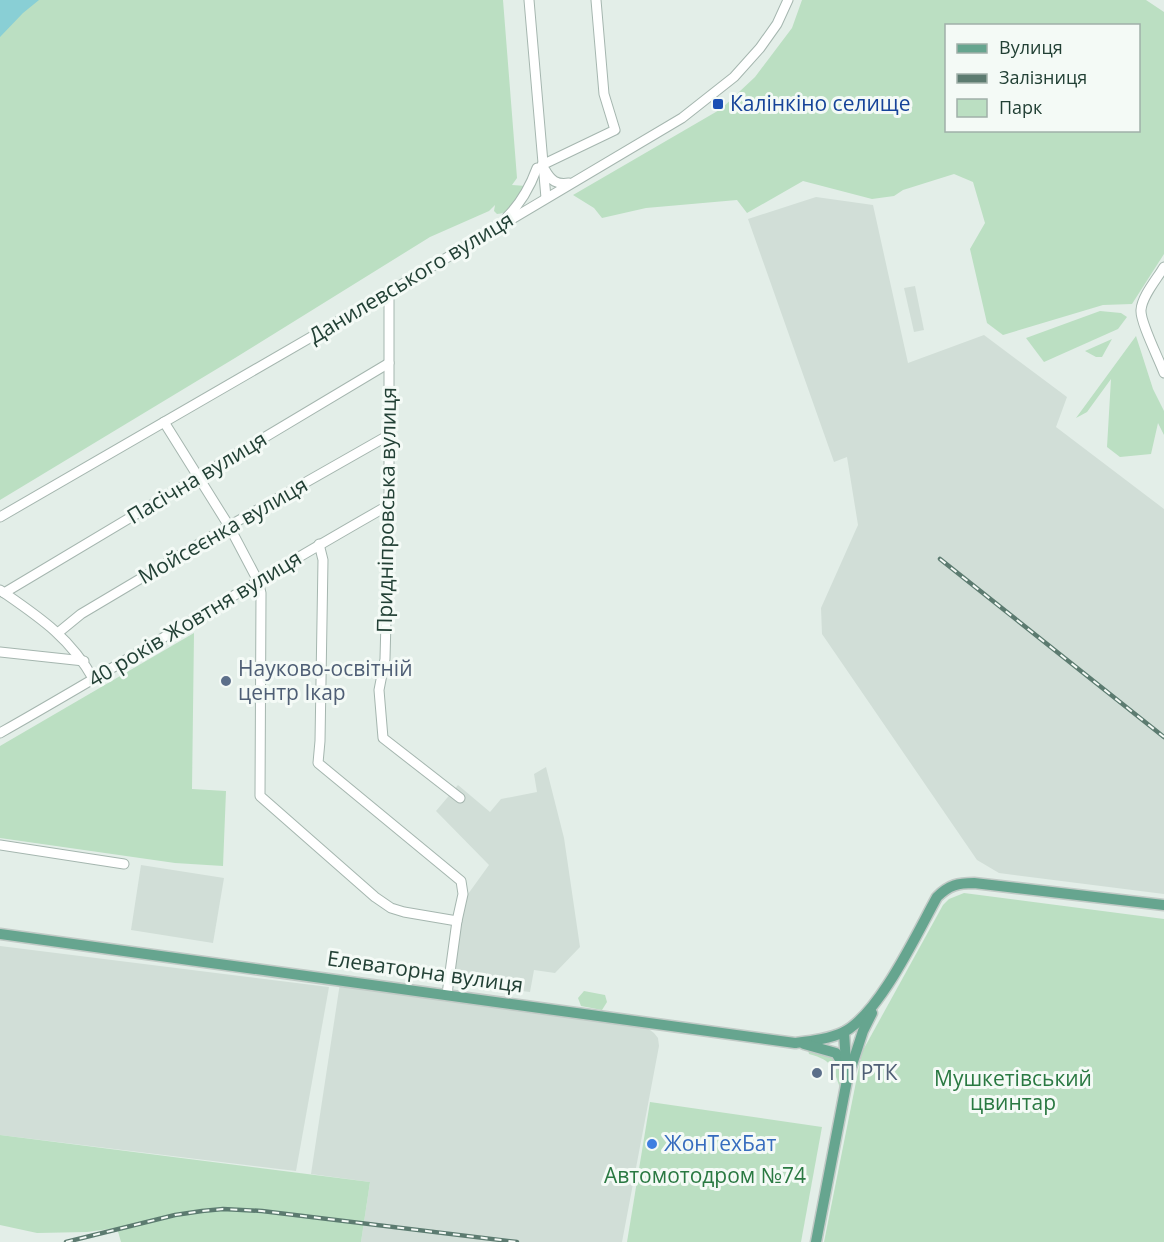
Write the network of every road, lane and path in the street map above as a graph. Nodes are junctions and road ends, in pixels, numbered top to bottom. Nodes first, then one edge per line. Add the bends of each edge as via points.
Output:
1 (529, 0) edge
2 (597, 0) edge
3 (788, 0) edge
4 (539, 167) junction
5 (575, 182) junction
6 (546, 198) junction
7 (529, 208) junction
8 (497, 227) junction
9 (1164, 267) edge
10 (389, 292) junction
11 (389, 363) junction
12 (1164, 373) edge
13 (164, 422) junction
14 (389, 435) junction
15 (199, 477) junction
16 (389, 505) junction
17 (0, 517) edge
18 (229, 526) junction
19 (319, 544) junction
20 (258, 581) junction
21 (2, 591) edge
22 (59, 632) junction
23 (0, 652) edge
24 (84, 661) junction
25 (94, 680) junction
26 (0, 733) edge
27 (460, 798) dead end
28 (0, 845) edge
29 (124, 864) dead end
30 (1164, 904) edge
31 (457, 921) junction
32 (0, 934) edge
33 (447, 994) junction
34 (880, 998) junction
35 (844, 1032) junction
36 (795, 1043) junction
37 (847, 1080) junction
38 (816, 1242) edge

1 - 4 street
2 - 4 street via 604,94 615,130
3 - 5 street, Данилевського вулиця via 760,48 727,84 681,118
4 - 5 street via 552,181
4 - 6 street
4 - 7 street
4 - 8 street via 526,193
5 - 6 street, Данилевського вулиця
6 - 7 street, Данилевського вулиця
7 - 8 street, Данилевського вулиця
8 - 10 street, Данилевського вулиця
9 - 12 street via 1141,309
10 - 11 street, Придніпровська вулиця
10 - 13 street, Данилевського вулиця
11 - 14 street, Придніпровська вулиця
11 - 15 street, Пасічна вулиця
13 - 15 street
13 - 17 street, Данилевського вулиця
14 - 16 street, Придніпровська вулиця
14 - 18 street, Мойсеєнка вулиця
15 - 18 street
15 - 21 street, Пасічна вулиця
16 - 19 street, 40 років Жовтня вулиця
16 - 27 street, Придніпровська вулиця via 385,659 379,690 383,738
18 - 20 street
18 - 22 street, Мойсеєнка вулиця via 81,614
19 - 20 street, 40 років Жовтня вулиця
19 - 31 street via 323,560 318,763 461,881 463,894
20 - 25 street, 40 років Жовтня вулиця
20 - 31 street via 260,796 391,908
21 - 22 street
22 - 24 street
23 - 24 street
24 - 25 street
25 - 26 street, 40 років Жовтня вулиця
28 - 29 street
30 - 34 main road via 959,883 947,887 937,897
31 - 33 street
32 - 33 main road, Елеваторна вулиця
33 - 36 main road, Елеваторна вулиця
34 - 35 main road
34 - 37 main road via 863,1031
35 - 36 main road, Елеваторна вулиця
35 - 37 main road
36 - 37 main road via 836,1053
37 - 38 main road

